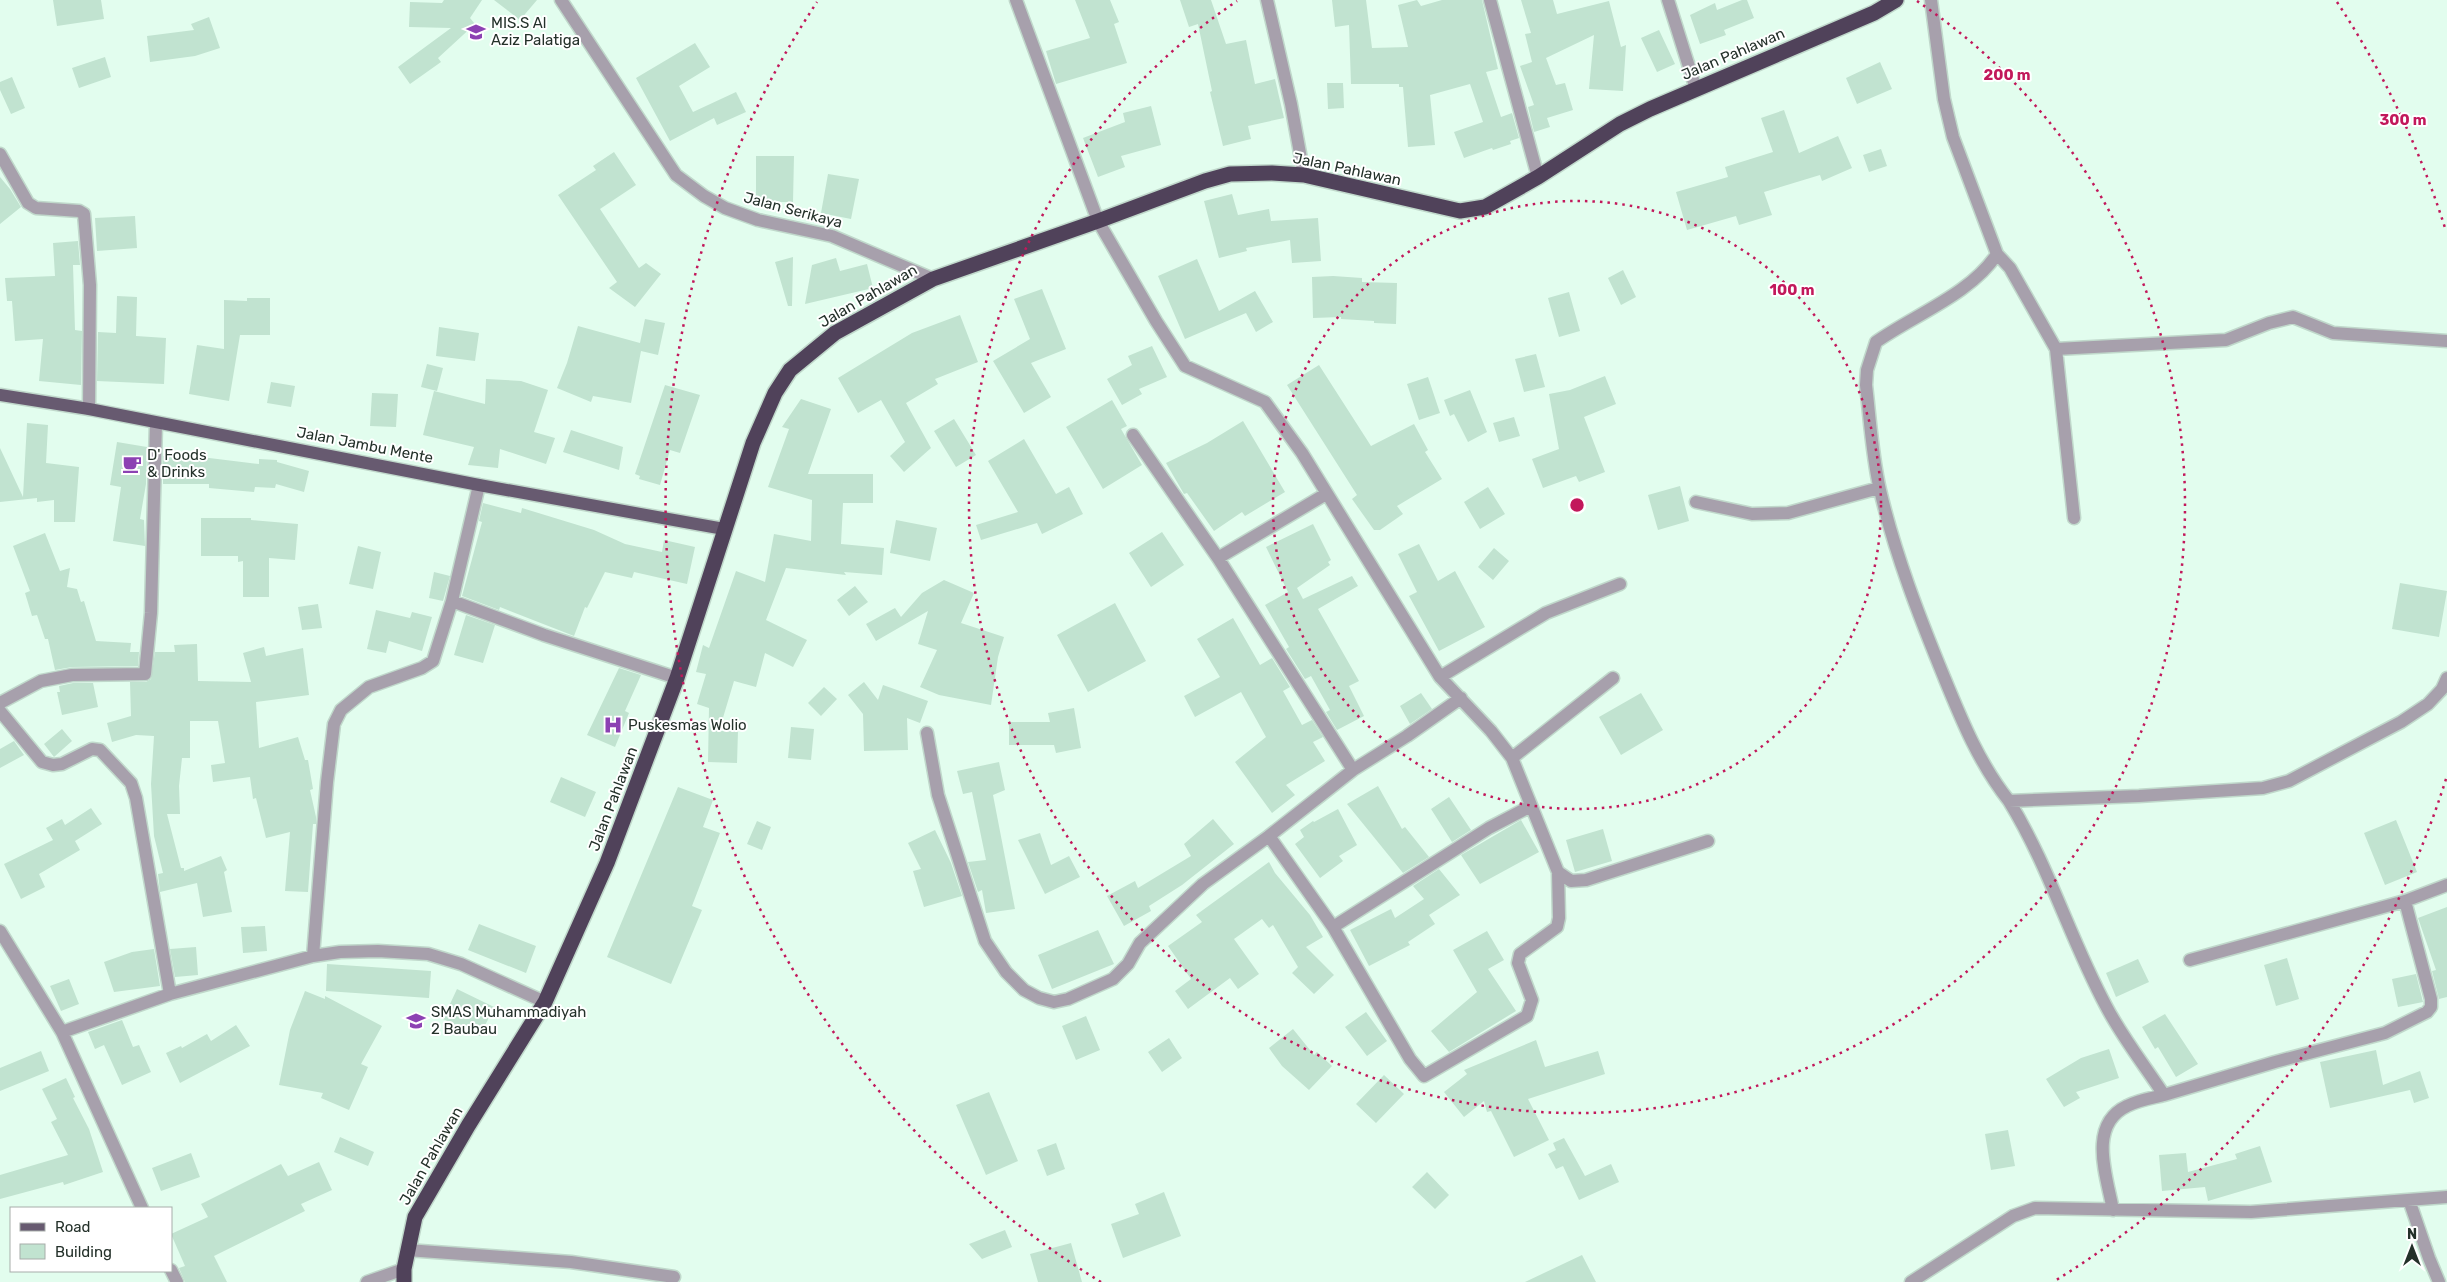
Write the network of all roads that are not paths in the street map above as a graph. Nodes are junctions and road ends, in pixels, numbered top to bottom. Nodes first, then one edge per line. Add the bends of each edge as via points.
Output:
1 (561, 0) edge
2 (1016, 0) edge
3 (1267, 0) edge
4 (1490, 0) edge
5 (1668, 0) edge
6 (1896, 0) edge
7 (1931, 0) edge
8 (1696, 89) junction
9 (0, 154) edge
10 (1304, 175) junction
11 (1538, 177) junction
12 (1098, 221) junction
13 (1996, 254) junction
14 (933, 279) junction
15 (2447, 341) edge
16 (2056, 349) junction
17 (0, 395) edge
18 (89, 410) junction
19 (156, 423) junction
20 (1133, 435) dead end
21 (479, 485) junction
22 (1879, 488) junction
23 (1326, 494) junction
24 (1696, 502) dead end
25 (2074, 518) dead end
26 (724, 529) junction
27 (1218, 558) junction
28 (1620, 584) dead end
29 (452, 601) junction
30 (1440, 677) junction
31 (677, 678) junction
32 (1613, 678) dead end
33 (2447, 678) edge
34 (1460, 698) junction
35 (0, 703) edge
36 (0, 711) edge
37 (927, 733) dead end
38 (1512, 758) junction
39 (1353, 770) junction
40 (2009, 801) junction
41 (1531, 806) junction
42 (1269, 836) junction
43 (1708, 840) dead end
44 (1558, 872) junction
45 (2447, 885) edge
46 (2405, 901) junction
47 (1333, 927) junction
48 (0, 931) edge
49 (313, 956) junction
50 (2190, 960) dead end
51 (170, 994) junction
52 (545, 1002) junction
53 (62, 1032) junction
54 (2164, 1095) junction
55 (2447, 1197) edge
56 (2409, 1200) junction
57 (142, 1207) edge
58 (2113, 1210) junction
59 (407, 1250) junction
60 (404, 1276) edge
61 (674, 1277) dead end
62 (367, 1282) edge
63 (1911, 1282) edge
64 (2439, 1282) edge

1 - 14 street, Jalan Serikaya via 676,175 725,208 758,220 832,236
2 - 12 street
3 - 10 street
4 - 11 street
5 - 8 street
6 - 8 highway, Jalan Pahlawan via 1874,13
7 - 13 street via 1944,99 1954,137
8 - 11 highway, Jalan Pahlawan via 1620,124
9 - 18 street via 28,203 36,208 84,214 90,285
10 - 11 highway, Jalan Pahlawan via 1460,211 1485,206
10 - 12 highway, Jalan Pahlawan via 1230,174
12 - 14 highway, Jalan Pahlawan
12 - 23 street via 1181,361 1190,369 1265,402
13 - 16 street via 2010,268
13 - 22 street via 1954,295 1876,342 1866,385
14 - 26 highway, Jalan Pahlawan via 835,332 790,370 775,393 754,443
15 - 16 street via 2333,333 2292,317 2226,340
16 - 25 street
17 - 18 main road, Jalan Jambu Mente
18 - 19 main road, Jalan Jambu Mente
19 - 21 main road, Jalan Jambu Mente
19 - 35 street via 151,613 145,674 72,675 41,681
20 - 27 street
21 - 26 main road, Jalan Jambu Mente
21 - 29 street
22 - 24 street via 1788,513 1752,514
22 - 40 street via 1924,628 1967,734 1982,764
23 - 27 street
23 - 30 street
26 - 31 highway, Jalan Pahlawan
27 - 39 street
28 - 30 street via 1546,613
29 - 31 street
29 - 49 street via 433,661 369,687 341,710 334,724 326,782
30 - 34 street
31 - 52 highway, Jalan Pahlawan via 607,863
32 - 38 street
33 - 40 street via 2428,704 2401,722 2290,781 2262,788
34 - 38 street
34 - 39 street
36 - 51 street via 42,762 62,764 92,749 100,750 131,783
37 - 42 street via 938,795 986,941 1006,972 1024,990 1039,998 1054,1002 1068,999 1113,979 1128,964 1140,943 1203,884
38 - 41 street
39 - 42 street
40 - 54 street via 2039,854 2107,1008
41 - 44 street
41 - 47 street via 1490,828
42 - 47 street
43 - 44 street via 1586,880 1571,880
44 - 47 street via 1557,927 1520,954 1518,962 1532,1000 1527,1016 1424,1076 1410,1059
45 - 46 street
46 - 50 street
46 - 54 street via 2431,999 2427,1012 2385,1033
48 - 53 street
49 - 51 street
49 - 52 street via 378,951 428,954 460,964
51 - 53 street
52 - 59 highway, Jalan Pahlawan via 424,1201
53 - 57 street
54 - 58 street via 2127,1106 2105,1126 2102,1145
55 - 56 street
56 - 58 street via 2251,1212
56 - 64 street
58 - 63 street via 2035,1208 2020,1213
59 - 60 highway, Jalan Pahlawan
59 - 61 street via 571,1262
60 - 62 street

